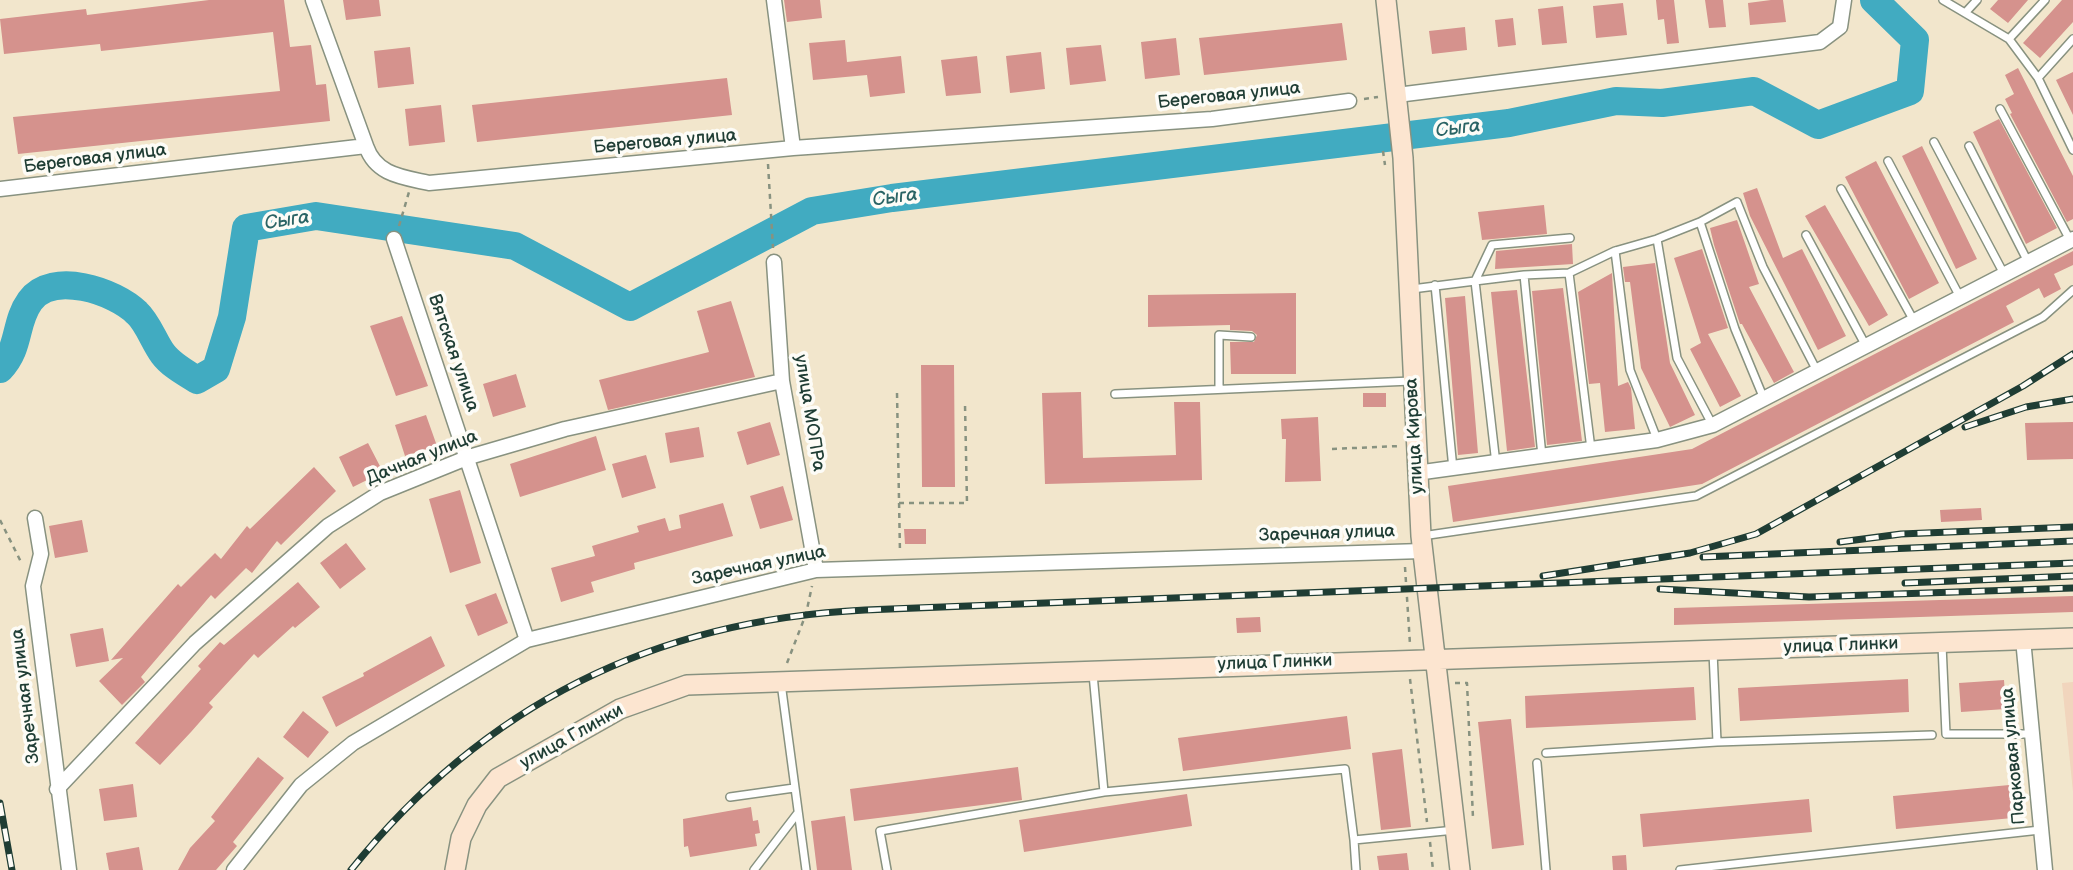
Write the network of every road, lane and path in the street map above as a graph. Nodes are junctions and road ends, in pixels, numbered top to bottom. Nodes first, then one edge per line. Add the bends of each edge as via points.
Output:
1 (313, 0) edge
2 (774, 0) edge
3 (1386, 0) edge
4 (1844, 0) edge
5 (1943, 0) edge
6 (1977, 0) edge
7 (2045, 0) edge
8 (1965, 13) junction
9 (2009, 39) junction
10 (2073, 39) edge
11 (2038, 78) junction
12 (1397, 95) junction
13 (1349, 101) dead end
14 (2000, 108) dead end
15 (1934, 142) dead end
16 (366, 146) junction
17 (1969, 146) dead end
18 (793, 148) junction
19 (2073, 150) edge
20 (768, 152) junction
21 (1888, 162) dead end
22 (414, 179) junction
23 (0, 189) edge
24 (1841, 189) dead end
25 (1700, 222) junction
26 (1806, 235) dead end
27 (1570, 238) dead end
28 (394, 239) joint
29 (1657, 239) junction
30 (2072, 240) edge
31 (773, 246) dead end
32 (1615, 251) junction
33 (774, 262) dead end
34 (2028, 262) junction
35 (1569, 273) junction
36 (2004, 274) junction
37 (1524, 275) junction
38 (1475, 281) junction
39 (1435, 285) junction
40 (1408, 289) junction
41 (2073, 289) edge
42 (1960, 297) junction
43 (1914, 321) junction
44 (1251, 337) dead end
45 (1866, 346) junction
46 (1817, 371) junction
47 (782, 381) junction
48 (1412, 381) junction
49 (1219, 389) junction
50 (897, 393) dead end
51 (1115, 394) dead end
52 (1764, 398) junction
53 (965, 404) dead end
54 (1713, 425) junction
55 (1657, 440) junction
56 (1414, 445) junction
57 (1332, 449) dead end
58 (1591, 450) junction
59 (469, 457) junction
60 (1542, 457) junction
61 (1496, 464) junction
62 (1453, 471) junction
63 (1416, 474) junction
64 (899, 503) junction
65 (35, 518) dead end
66 (0, 520) edge
67 (1422, 543) junction
68 (900, 567) junction
69 (816, 570) junction
70 (33, 586) junction
71 (2073, 638) edge
72 (2023, 639) junction
73 (527, 640) junction
74 (1942, 642) junction
75 (1712, 651) junction
76 (1436, 658) junction
77 (1093, 670) junction
78 (781, 680) junction
79 (1450, 683) dead end
80 (1410, 688) dead end
81 (2031, 734) junction
82 (1932, 735) dead end
83 (1717, 742) junction
84 (1546, 753) dead end
85 (1537, 763) dead end
86 (794, 788) junction
87 (57, 789) junction
88 (1104, 792) junction
89 (730, 797) dead end
90 (797, 814) junction
91 (1464, 830) junction
92 (2040, 830) junction
93 (1429, 833) junction
94 (1354, 840) junction
95 (69, 870) edge
96 (234, 870) edge
97 (455, 870) edge
98 (754, 870) edge
99 (806, 870) edge
100 (887, 870) edge
101 (1356, 870) edge
102 (1433, 870) edge
103 (1460, 870) edge
104 (1546, 870) edge
105 (1680, 870) edge
106 (2045, 870) edge

1 - 16 street
2 - 18 street
3 - 12 main road, улица Кирова
4 - 12 street via 1840,27 1820,43
5 - 8 lane
6 - 8 lane
7 - 9 lane
8 - 9 lane
9 - 11 lane
10 - 11 lane
11 - 19 lane
12 - 40 main road, улица Кирова
13 - 18 street, Береговая улица via 1213,119
14 - 30 lane
15 - 36 lane
16 - 22 street, Береговая улица via 371,161 390,174
16 - 23 street, Береговая улица
17 - 34 lane
18 - 20 street, Береговая улица
20 - 22 street, Береговая улица via 429,183
20 - 31 path
21 - 42 lane
22 - 28 path
24 - 43 lane
25 - 29 lane
25 - 46 lane via 1737,202 1763,267
25 - 52 lane via 1735,329
26 - 45 lane
27 - 38 lane via 1492,245
28 - 59 street, Вятская улица
29 - 32 lane
29 - 54 lane via 1677,358
30 - 34 street
32 - 35 lane
32 - 55 lane via 1630,370
33 - 47 street, улица МОПРа
34 - 36 street
35 - 37 lane
35 - 58 lane
36 - 42 street
37 - 38 lane
37 - 60 lane
38 - 39 lane
38 - 61 lane
39 - 40 lane
39 - 62 lane
40 - 48 main road, улица Кирова
41 - 67 lane via 2043,317 1696,496
42 - 43 street
43 - 45 street
44 - 49 lane via 1219,335
45 - 46 street
46 - 52 street
47 - 59 street, Дачная улица via 565,429
47 - 69 street, улица МОПРа
48 - 49 lane
48 - 56 main road, улица Кирова
49 - 51 lane
50 - 64 path
52 - 54 street
53 - 64 path via 967,503
54 - 55 street
55 - 58 street
56 - 57 path
56 - 63 main road, улица Кирова
58 - 60 street
59 - 73 street, Вятская улица
59 - 87 street, Дачная улица via 380,493 328,526 195,643
60 - 61 street
61 - 62 street
62 - 63 street
63 - 67 main road, улица Кирова
64 - 68 path
65 - 70 street, Заречная улица via 41,554
66 - 70 path
67 - 68 street, Заречная улица
67 - 76 main road, улица Кирова
68 - 69 street, Заречная улица
69 - 73 street, Заречная улица
69 - 78 path via 806,614
70 - 87 street, Заречная улица
71 - 72 main road, улица Глинки
72 - 74 main road, улица Глинки
72 - 81 street, Парковая улица
73 - 96 street, Заречная улица via 353,743 301,785
74 - 75 main road, улица Глинки
74 - 81 lane via 1946,734
75 - 76 main road, улица Глинки
75 - 83 lane
76 - 77 main road, улица Глинки
76 - 91 main road, улица Кирова
77 - 78 main road, улица Глинки
77 - 88 lane
78 - 86 lane
78 - 97 main road, улица Глинки via 687,685 620,709 498,778 477,805 461,838
79 - 91 path via 1467,683
80 - 93 path
81 - 92 street, Парковая улица
82 - 83 lane
83 - 84 lane
85 - 104 lane
86 - 89 lane
86 - 90 lane
87 - 95 street, Заречная улица
88 - 94 lane via 1345,769
88 - 100 lane via 880,831
90 - 98 lane
90 - 99 lane
91 - 93 lane
91 - 103 main road, улица Кирова
92 - 105 lane
92 - 106 street, Парковая улица
93 - 94 lane
93 - 102 path
94 - 101 lane

